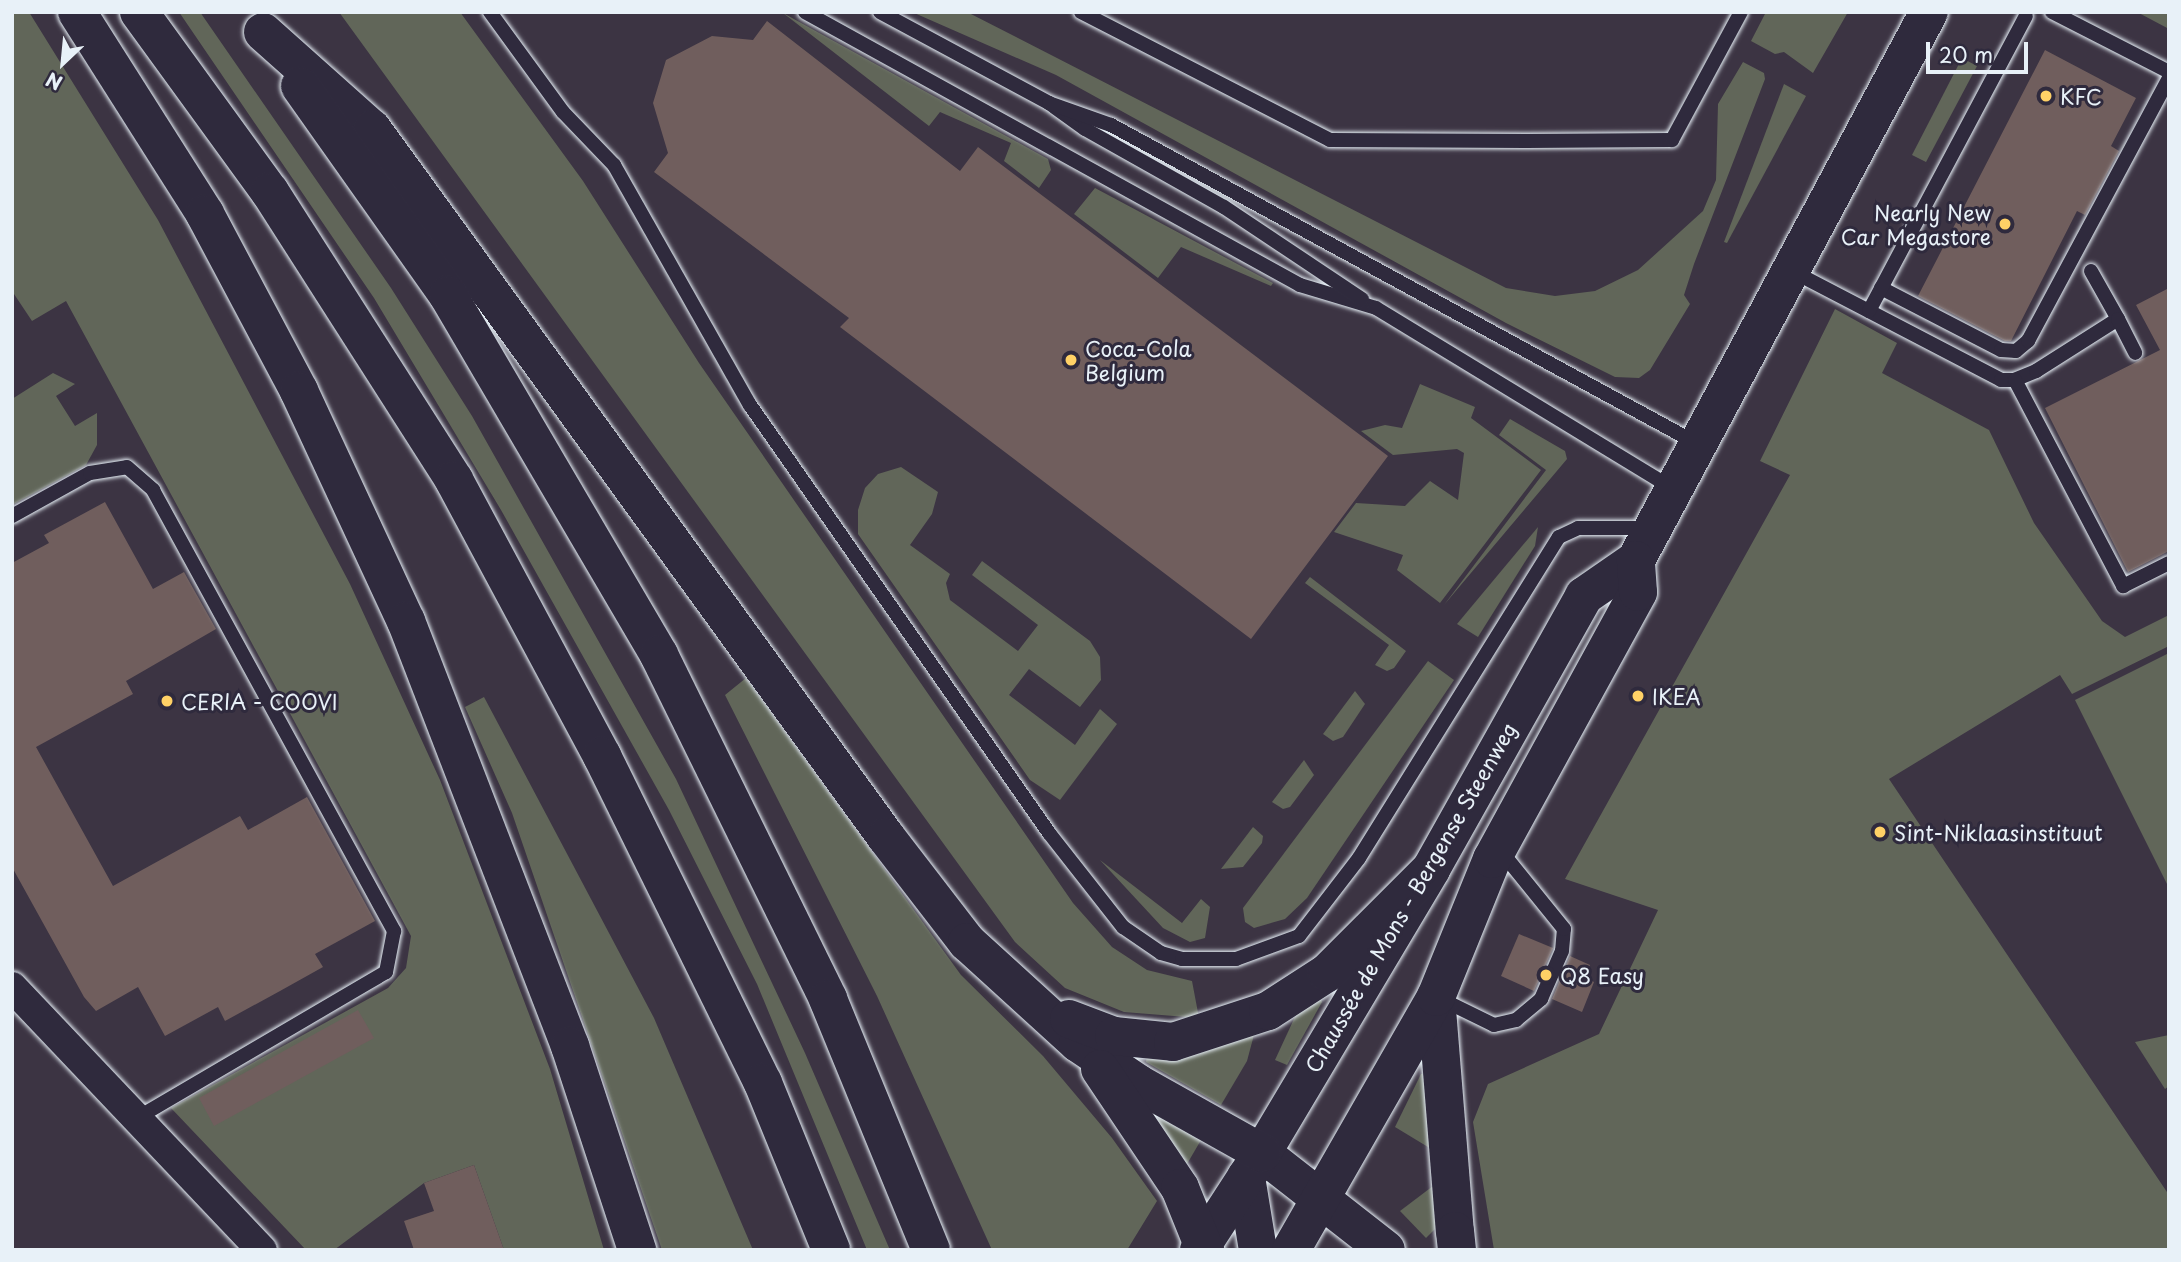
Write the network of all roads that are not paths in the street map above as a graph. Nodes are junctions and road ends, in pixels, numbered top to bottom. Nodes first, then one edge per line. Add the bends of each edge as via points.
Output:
1 (77, 12) edge
2 (139, 12) edge
3 (490, 12) edge
4 (805, 12) edge
5 (880, 12) edge
6 (1081, 12) edge
7 (1741, 12) edge
8 (1929, 12) edge
9 (2050, 12) edge
10 (2022, 14) edge
11 (256, 22) edge
12 (2169, 72) edge
13 (2169, 78) edge
14 (1049, 103) junction
15 (1791, 270) junction
16 (2091, 271) dead end
17 (1881, 289) junction
18 (1376, 308) junction
19 (1869, 311) junction
20 (2118, 319) junction
21 (2135, 353) dead end
22 (2015, 380) junction
23 (1700, 444) junction
24 (1674, 489) junction
25 (12, 516) edge
26 (1645, 544) junction
27 (2169, 563) edge
28 (1498, 847) junction
29 (1431, 869) junction
30 (12, 988) edge
31 (1436, 997) junction
32 (1031, 1004) junction
33 (1078, 1043) junction
34 (137, 1118) junction
35 (1254, 1165) junction
36 (1322, 1203) junction
37 (1458, 1243) edge
38 (1203, 1247) edge
39 (262, 1250) edge
40 (636, 1250) edge
41 (831, 1250) edge
42 (931, 1250) edge
43 (1258, 1250) edge
44 (1291, 1250) edge
45 (1386, 1250) edge

1 - 40 main road via 205,214 299,391 406,621 570,1046
2 - 41 main road via 270,192 454,480 602,756 763,1083
3 - 26 lane via 563,112 614,165 750,405 1034,811 1107,909 1141,943 1161,953 1182,959 1236,959 1299,936 1359,858 1559,537 1578,528
4 - 18 lane via 1300,285
5 - 14 lane
6 - 7 lane via 1331,140 1526,141 1672,140
8 - 15 main road, Chaussée de Mons - Bergense Steenweg
9 - 10 lane
9 - 12 lane
10 - 17 lane
11 - 32 main road via 372,129 886,837 967,942
11 - 42 main road via 448,295 660,655 828,999
13 - 17 lane via 2028,341 2016,351 2001,350
14 - 18 lane via 1084,129 1224,207
14 - 23 lane via 1111,125
15 - 19 lane
15 - 23 main road, Chaussée de Mons - Bergense Steenweg
16 - 20 lane
17 - 19 lane
18 - 24 lane
19 - 22 lane via 2001,380
20 - 21 lane
20 - 22 lane via 2036,372
22 - 27 lane via 2123,586
23 - 24 main road, Chaussée de Mons - Bergense Steenweg
24 - 26 main road, Chaussée de Mons - Bergense Steenweg
25 - 34 lane via 90,473 127,467 153,490 394,931 386,972
26 - 28 main road, Chaussée de Mons - Bergense Steenweg via 1638,592
26 - 29 main road, Chaussée de Mons - Bergense Steenweg via 1584,596
28 - 31 main road, Chaussée de Mons - Bergense Steenweg
28 - 31 lane via 1564,929 1562,951 1541,999 1516,1020 1494,1025
29 - 32 main road via 1327,973 1283,1004 1229,1027 1173,1042 1114,1036
29 - 35 main road, Chaussée de Mons - Bergense Steenweg
30 - 34 street
31 - 36 main road, Chaussée de Mons - Bergense Steenweg
31 - 37 main road
32 - 33 main road
33 - 35 main road
33 - 38 main road via 1119,1090 1180,1188
34 - 39 street
35 - 36 main road
35 - 38 main road, Chaussée de Mons - Bergense Steenweg
35 - 43 main road
36 - 44 main road, Chaussée de Mons - Bergense Steenweg
36 - 45 main road

